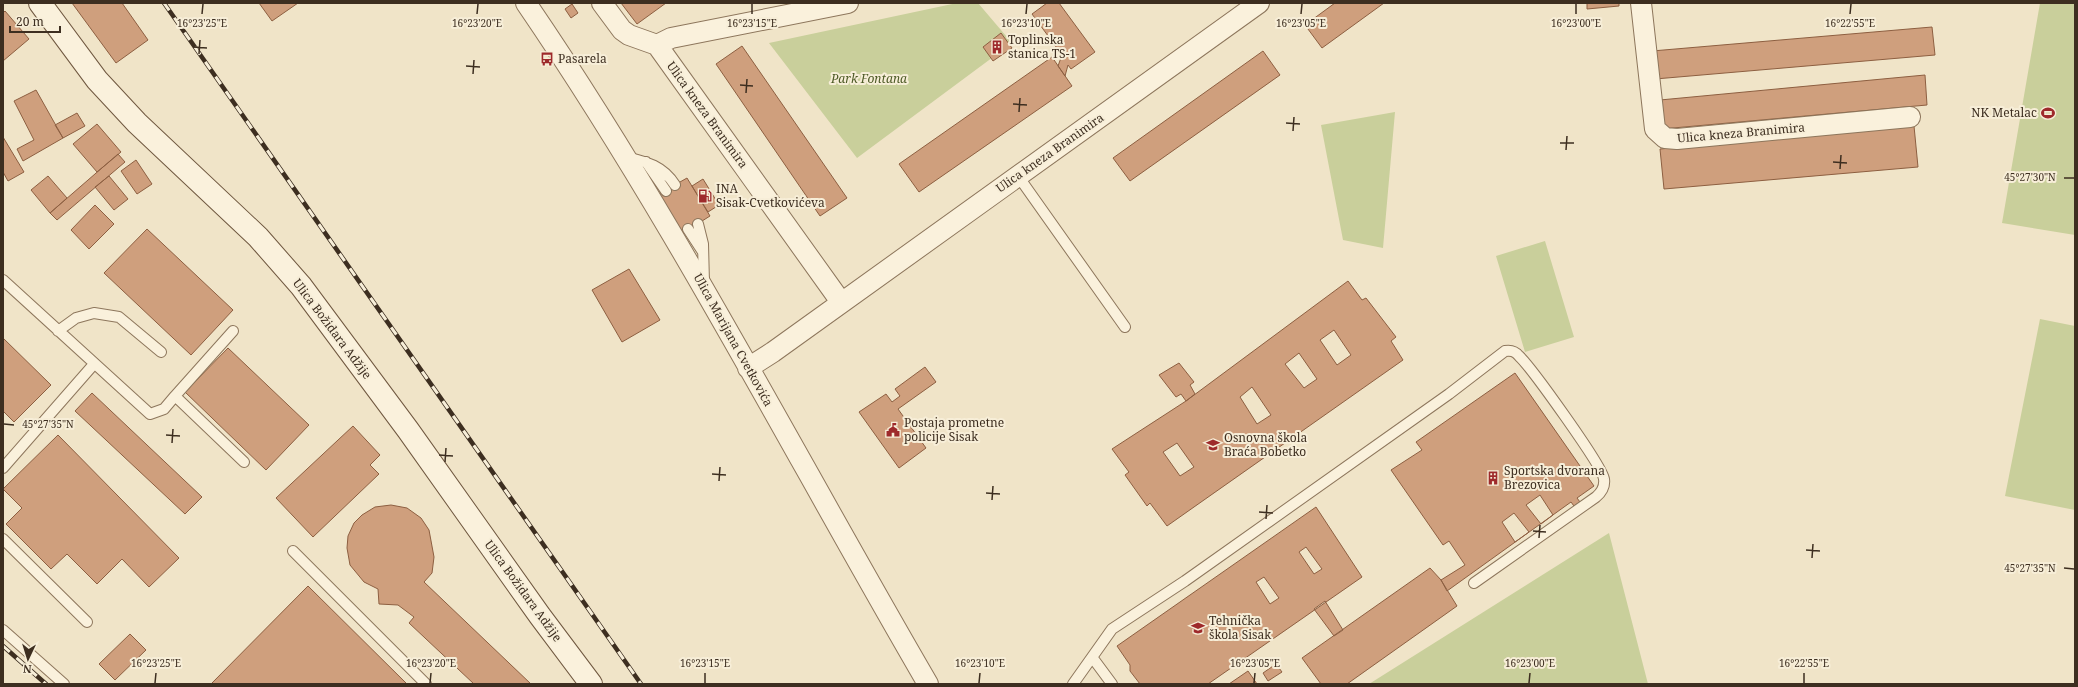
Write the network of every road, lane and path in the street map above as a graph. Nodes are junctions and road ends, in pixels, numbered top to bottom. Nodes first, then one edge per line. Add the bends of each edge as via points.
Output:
1 (40, 3) edge
2 (526, 3) edge
3 (602, 3) edge
4 (848, 3) edge
5 (1259, 3) edge
6 (1641, 3) edge
7 (657, 45) junction
8 (1910, 117) dead end
9 (626, 157) junction
10 (646, 162) junction
11 (1018, 176) junction
12 (675, 185) dead end
13 (666, 191) dead end
14 (698, 224) dead end
15 (688, 229) dead end
16 (704, 254) junction
17 (3, 280) edge
18 (704, 289) junction
19 (841, 302) junction
20 (1125, 327) dead end
21 (58, 331) junction
22 (233, 331) dead end
23 (161, 352) dead end
24 (94, 364) junction
25 (748, 368) junction
26 (175, 396) junction
27 (244, 462) dead end
28 (3, 468) edge
29 (3, 539) edge
30 (293, 551) dead end
31 (1474, 583) dead end
32 (87, 622) dead end
33 (3, 630) edge
34 (1092, 657) junction
35 (590, 683) edge
36 (64, 684) edge
37 (426, 684) edge
38 (928, 684) edge
39 (1073, 684) edge
40 (1112, 684) edge

1 - 35 main road, Ulica Božidara Adžije via 96,80 137,123 258,237 301,286
2 - 9 street, Ulica Marijana Cvetkovića
3 - 7 street via 622,30
4 - 7 street via 671,38
5 - 11 street, Ulica kneza Branimira
6 - 8 street, Ulica kneza Branimira via 1655,129 1665,138 1677,139
7 - 19 street, Ulica kneza Branimira
9 - 10 lane
9 - 18 street, Ulica Marijana Cvetkovića
10 - 12 lane via 662,169
10 - 13 lane
11 - 19 street, Ulica kneza Branimira
11 - 20 lane
14 - 16 lane
15 - 16 lane
16 - 18 lane
17 - 21 lane
18 - 25 street, Ulica Marijana Cvetkovića
19 - 25 street, Ulica kneza Branimira
21 - 23 lane via 76,318 94,313 119,317
21 - 24 lane
22 - 26 lane
24 - 26 lane via 150,414 164,408
24 - 28 lane
25 - 38 street, Ulica Marijana Cvetkovića
26 - 27 lane
29 - 32 lane
30 - 37 lane
31 - 34 lane via 1596,497 1602,492 1604,485 1603,475 1577,435 1521,358 1511,351 1505,351 1449,394 1112,629
33 - 36 lane
34 - 39 lane
34 - 40 lane

